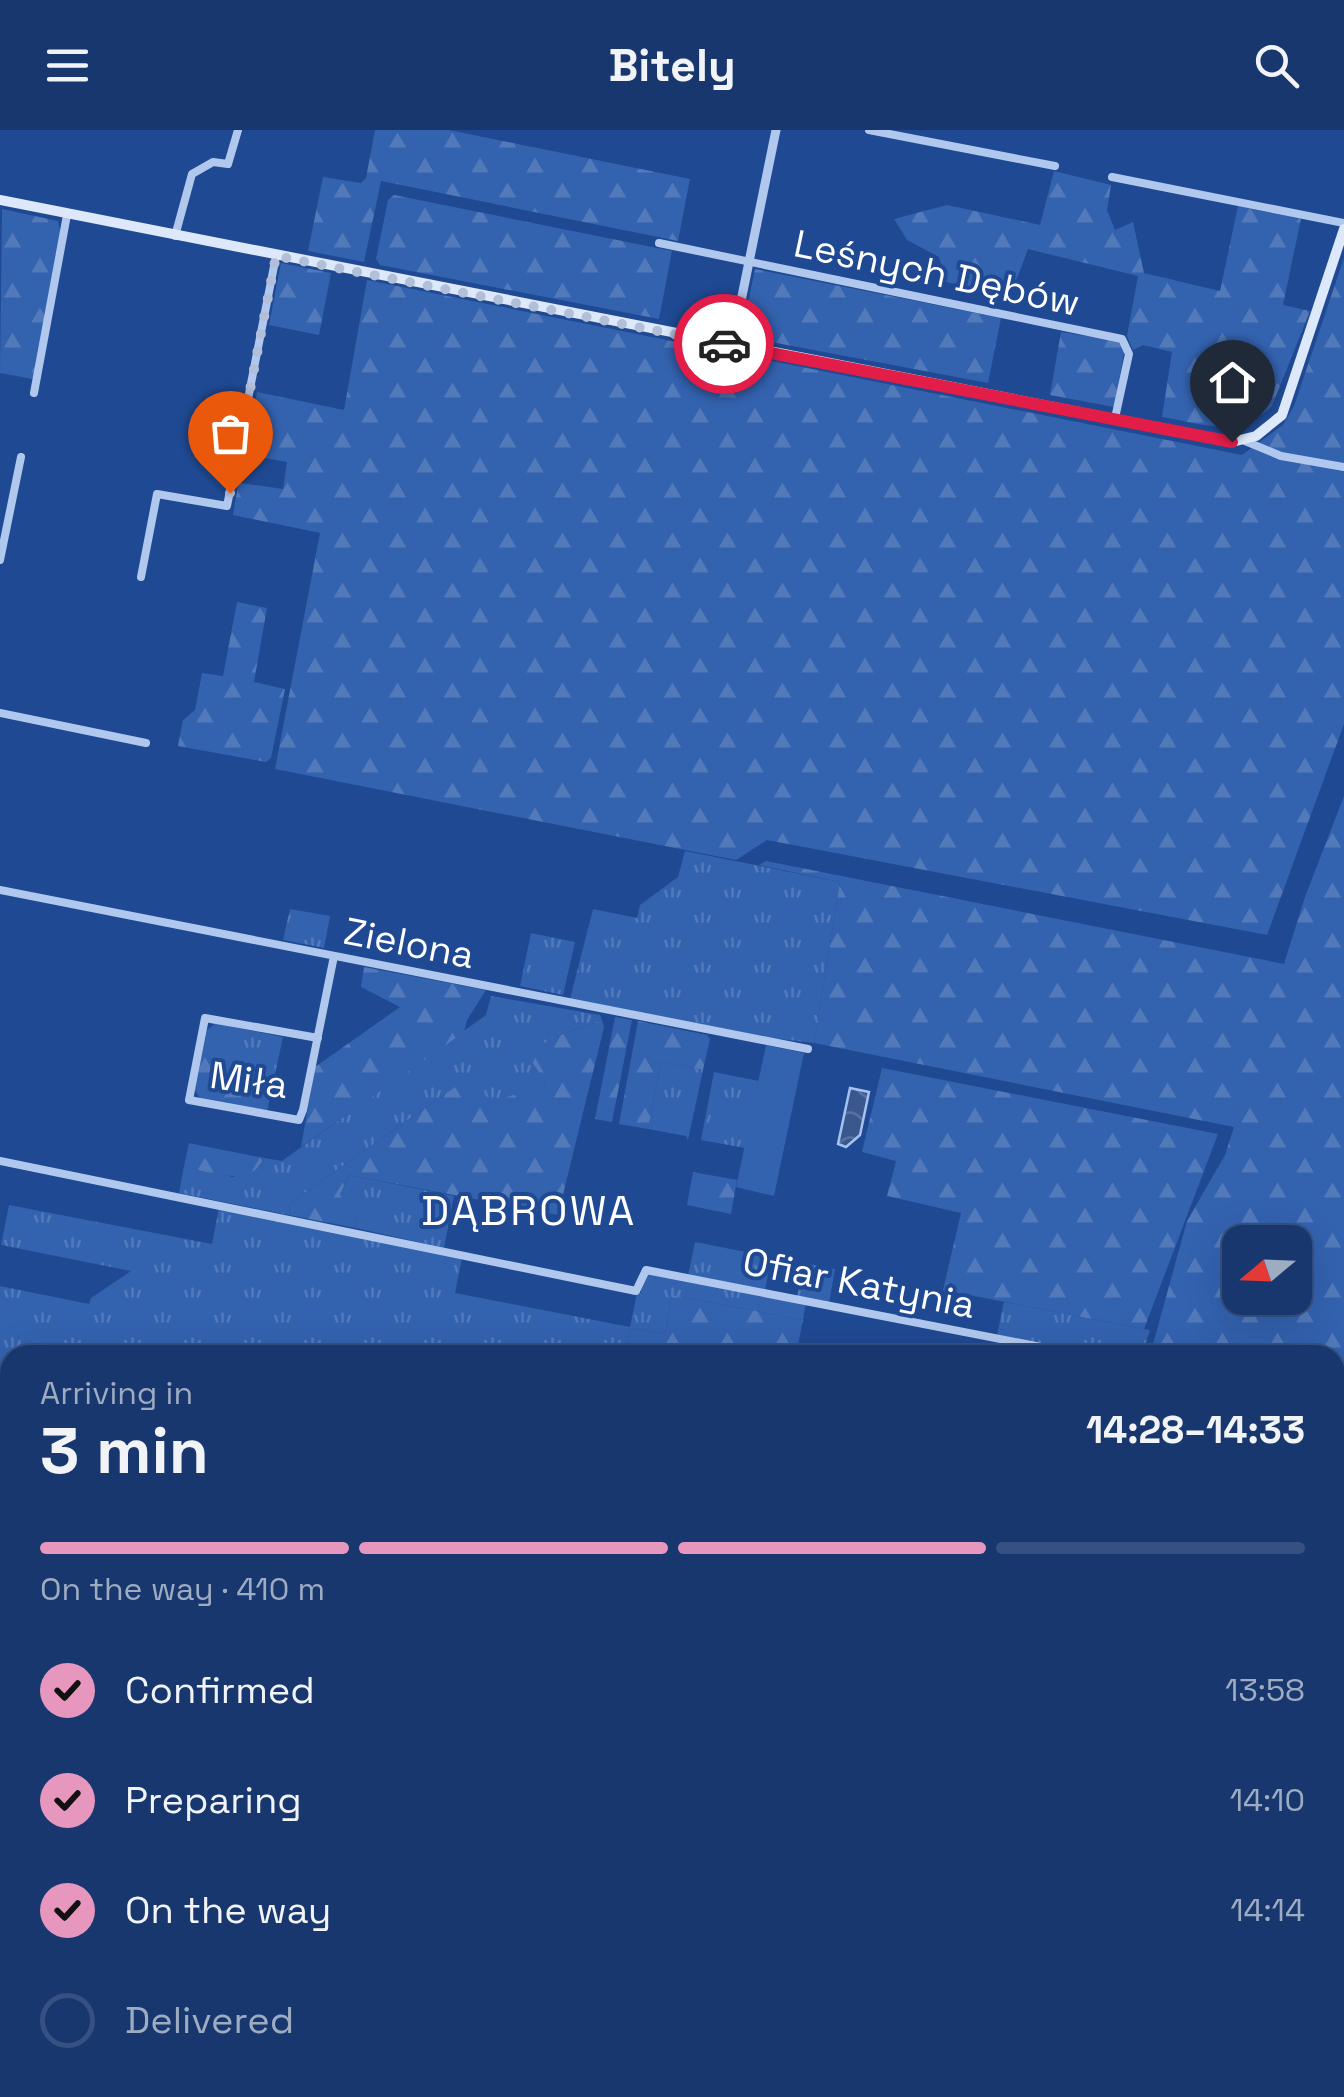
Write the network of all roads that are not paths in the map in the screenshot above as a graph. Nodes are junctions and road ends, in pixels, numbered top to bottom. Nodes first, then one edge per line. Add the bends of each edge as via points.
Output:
1 (238, 130) edge
2 (776, 130) edge
3 (869, 130) edge
4 (1056, 166) dead end
5 (1112, 176) dead end
6 (0, 200) edge
7 (67, 214) junction
8 (1344, 226) edge
9 (175, 236) junction
10 (659, 244) dead end
11 (276, 256) junction
12 (749, 262) junction
13 (732, 346) junction
14 (34, 394) dead end
15 (1115, 418) junction
16 (1245, 441) junction
17 (21, 457) dead end
18 (1344, 468) edge
19 (0, 560) edge
20 (141, 577) dead end
21 (0, 713) edge
22 (146, 743) dead end
23 (0, 890) edge
24 (334, 956) junction
25 (318, 1038) junction
26 (808, 1049) dead end
27 (0, 1160) edge
28 (1031, 1345) edge

1 - 9 street via 228,164 213,162 192,174
2 - 12 street
3 - 4 street
5 - 8 street
6 - 7 main road
7 - 9 main road
7 - 14 street
8 - 16 main road via 1282,415
9 - 11 main road
10 - 12 street, Leśnych Dębów
11 - 13 main road
11 - 20 street via 228,506 157,494
12 - 13 street
12 - 15 street, Leśnych Dębów via 1122,339 1129,354
13 - 15 main road
15 - 16 main road
16 - 18 street via 1280,456
17 - 19 street
21 - 22 street
23 - 24 street, Zielona
24 - 25 street, Miła
24 - 26 street, Zielona
25 - 25 street, Miła via 298,1120 189,1100 205,1018
27 - 28 street, Ofiar Katynia via 618,1287 640,1288 646,1270

